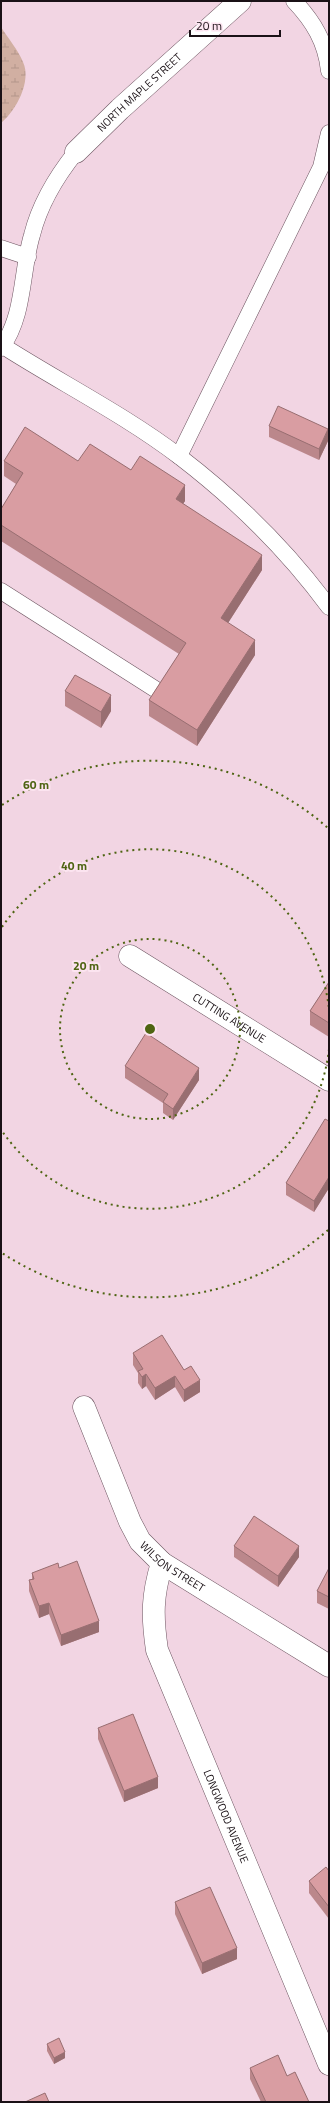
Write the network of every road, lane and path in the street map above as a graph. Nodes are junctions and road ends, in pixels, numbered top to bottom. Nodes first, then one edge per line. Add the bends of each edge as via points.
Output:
1 (240, 1) edge
2 (294, 1) edge
3 (329, 71) edge
4 (329, 133) edge
5 (76, 152) joint
6 (1, 248) edge
7 (28, 257) junction
8 (2, 347) edge
9 (179, 456) junction
10 (1, 591) edge
11 (329, 607) edge
12 (155, 689) edge
13 (130, 956) dead end
14 (329, 1080) edge
15 (84, 1407) dead end
16 (162, 1562) junction
17 (329, 1666) edge
18 (329, 2064) edge

1 - 5 street, NORTH MAPLE STREET via 125,104
2 - 3 lane via 320,34
4 - 9 lane via 321,167
5 - 7 lane via 46,196 31,235
6 - 7 lane
7 - 8 lane via 14,324
8 - 9 lane via 109,409
9 - 11 lane via 268,534 305,575
10 - 12 lane
13 - 14 street, CUTTING AVENUE
15 - 16 street, WILSON STREET via 130,1522 140,1541
16 - 17 street, WILSON STREET
16 - 18 street, LONGWOOD AVENUE via 153,1596 157,1650

